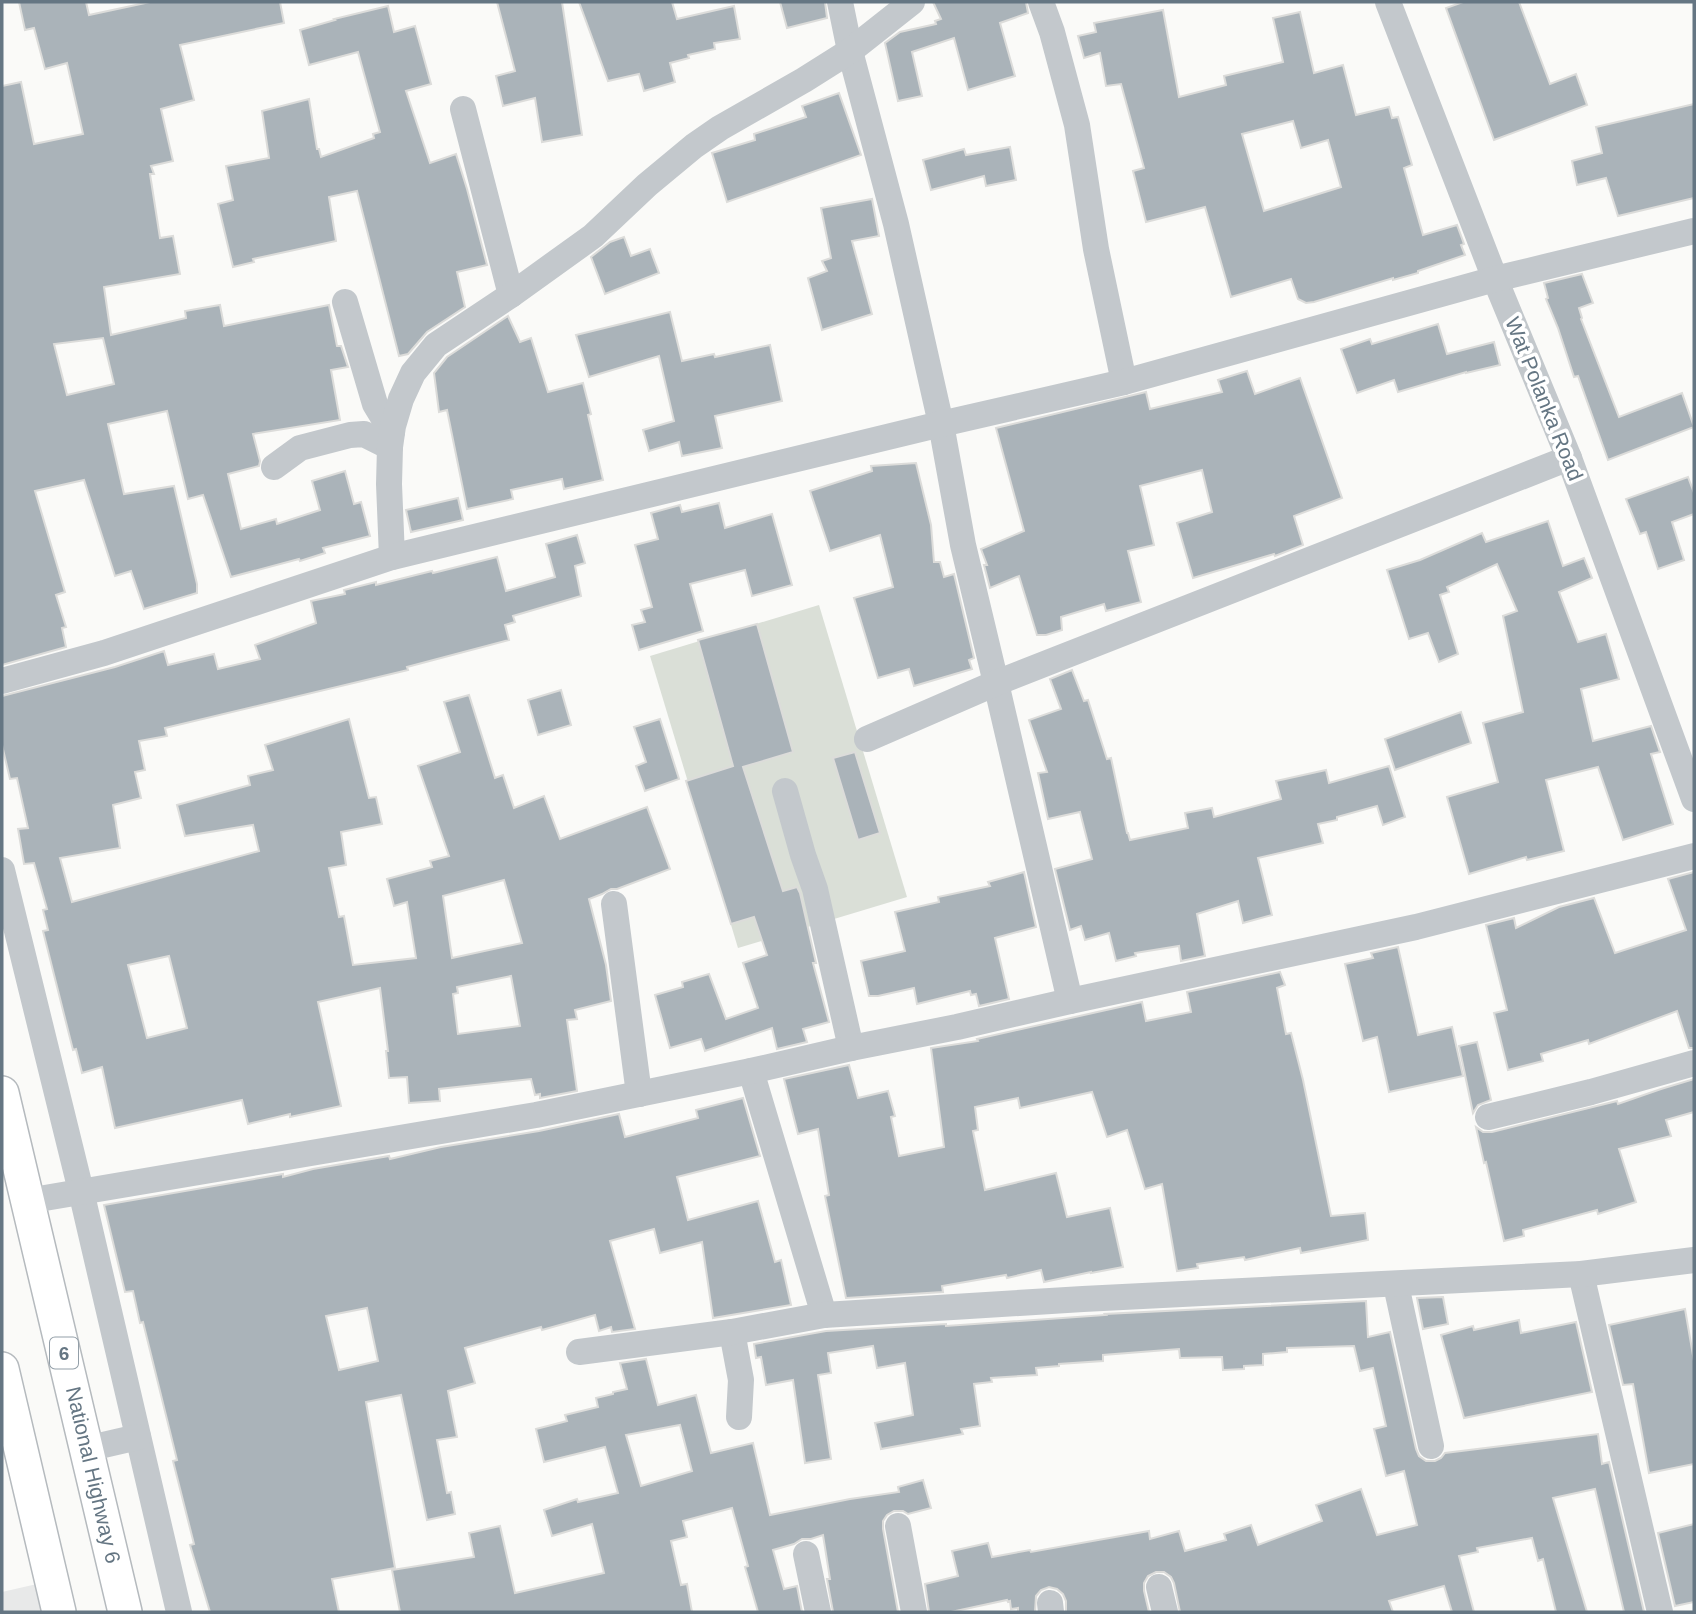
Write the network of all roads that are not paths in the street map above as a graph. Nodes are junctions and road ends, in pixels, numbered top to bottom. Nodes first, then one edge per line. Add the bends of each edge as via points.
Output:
1 (840, 2) edge
2 (912, 2) edge
3 (1041, 2) edge
4 (1388, 2) edge
5 (850, 51) junction
6 (463, 109) dead end
7 (1694, 231) edge
8 (1495, 279) junction
9 (511, 295) junction
10 (345, 302) dead end
11 (1124, 382) junction
12 (941, 424) junction
13 (391, 440) junction
14 (1569, 458) junction
15 (274, 467) dead end
16 (392, 557) junction
17 (2, 681) edge
18 (996, 683) junction
19 (867, 739) dead end
20 (1685, 746) edge
21 (785, 791) dead end
22 (1694, 799) edge
23 (1694, 856) edge
24 (2, 870) edge
25 (614, 904) dead end
26 (1070, 1001) junction
27 (851, 1048) junction
28 (1694, 1063) edge
29 (751, 1071) junction
30 (2, 1093) edge
31 (639, 1094) junction
32 (1488, 1117) dead end
33 (80, 1191) junction
34 (27, 1201) junction
35 (1694, 1260) edge
36 (1581, 1274) junction
37 (1396, 1285) junction
38 (824, 1315) junction
39 (732, 1332) junction
40 (579, 1352) dead end
41 (2, 1370) edge
42 (739, 1417) dead end
43 (138, 1437) junction
44 (1431, 1446) dead end
45 (86, 1449) junction
46 (898, 1526) dead end
47 (806, 1554) dead end
48 (59, 1612) edge
49 (125, 1612) edge
50 (179, 1612) edge
51 (818, 1612) edge
52 (914, 1612) edge
53 (1660, 1612) edge

1 - 5 street
2 - 5 street
3 - 11 street via 1077,125 1096,249
4 - 8 street, Wat Polanka Road
5 - 9 street via 694,146 593,236
5 - 12 street via 896,224
6 - 9 street
7 - 8 street
8 - 11 street
8 - 14 street, Wat Polanka Road
9 - 13 street via 436,345 422,360 401,399
10 - 13 street via 374,404
11 - 12 street
12 - 16 street
12 - 18 street via 963,545
13 - 15 street via 351,435 300,448
13 - 16 street
14 - 18 street
14 - 20 street, Wat Polanka Road
16 - 17 street via 104,653
18 - 19 street
18 - 26 street
20 - 22 street, Wat Polanka Road
21 - 27 street via 816,889
23 - 26 street via 1416,927
24 - 33 street
25 - 31 street
26 - 27 street
27 - 29 street
28 - 32 street
29 - 31 street
29 - 38 street
30 - 34 main road, National Highway 6 / 6
31 - 33 street
33 - 34 street
33 - 43 street
34 - 45 main road, National Highway 6 / 6
35 - 36 street
36 - 37 street
36 - 53 street
37 - 38 street
37 - 44 street
38 - 39 street
39 - 40 street
39 - 42 street via 741,1380
41 - 48 main road
43 - 45 street
43 - 50 street
45 - 49 main road, National Highway 6 / 6
46 - 52 street
47 - 51 street

